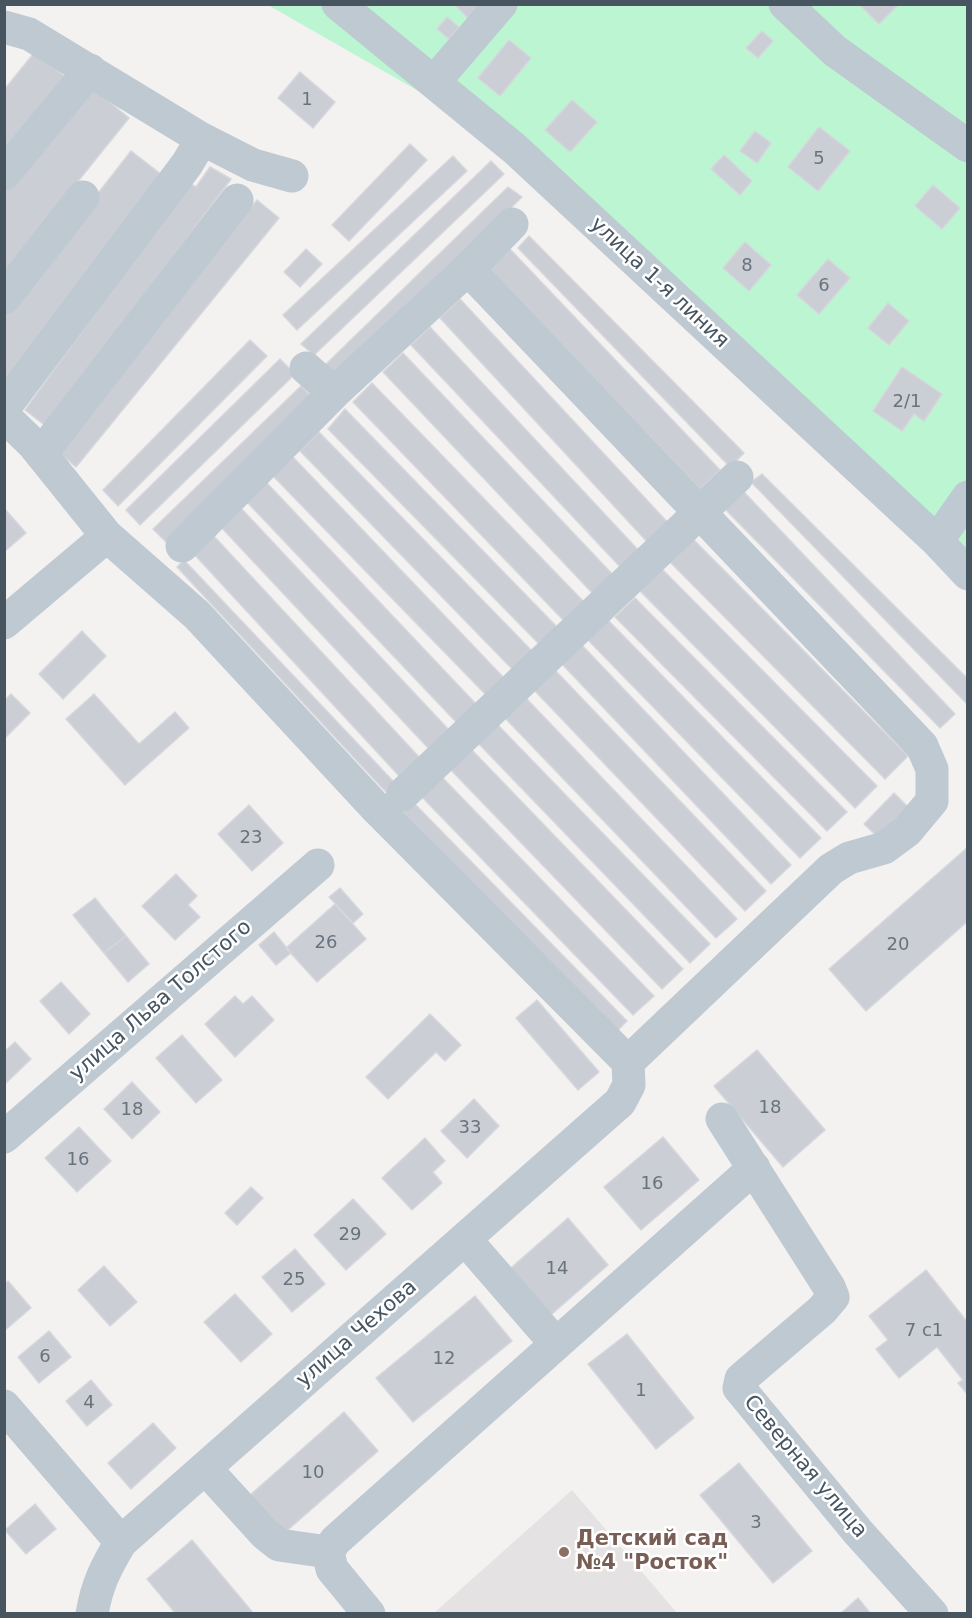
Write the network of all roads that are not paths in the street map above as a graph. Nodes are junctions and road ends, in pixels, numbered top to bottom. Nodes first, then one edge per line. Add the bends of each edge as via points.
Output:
1 (338, 4) edge
2 (501, 4) edge
3 (785, 4) edge
4 (4, 27) edge
5 (90, 70) junction
6 (434, 82) junction
7 (202, 139) junction
8 (968, 146) edge
9 (4, 174) edge
10 (292, 176) dead end
11 (83, 197) dead end
12 (237, 200) dead end
13 (512, 224) dead end
14 (468, 269) junction
15 (4, 298) edge
16 (306, 368) dead end
17 (334, 393) junction
18 (4, 408) edge
19 (4, 416) edge
20 (41, 454) junction
21 (737, 477) dead end
22 (968, 497) edge
23 (700, 512) junction
24 (107, 536) junction
25 (937, 541) junction
26 (182, 546) dead end
27 (968, 574) edge
28 (4, 623) edge
29 (402, 795) dead end
30 (318, 865) dead end
31 (627, 1062) junction
32 (722, 1119) dead end
33 (4, 1137) edge
34 (754, 1168) junction
35 (465, 1239) junction
36 (556, 1344) junction
37 (4, 1406) edge
38 (205, 1468) junction
39 (122, 1542) junction
40 (328, 1552) junction
41 (92, 1614) edge
42 (369, 1614) edge
43 (932, 1614) edge

1 - 6 street, улица 1-я линия
2 - 6 street
3 - 8 street via 835,51
4 - 5 street via 29,34
5 - 7 street
5 - 9 street
6 - 25 street, улица 1-я линия via 515,149
7 - 10 street via 253,165
7 - 18 street
11 - 15 street
12 - 20 street
13 - 14 street
14 - 17 street
14 - 23 street
16 - 17 street
17 - 26 street
19 - 20 street
20 - 24 street
21 - 23 street
22 - 25 street
23 - 29 street
23 - 31 street via 922,746 932,769 932,801 907,831 884,848 849,858 831,869
24 - 28 street
24 - 31 street via 197,615 377,809
25 - 27 street, улица 1-я линия
30 - 33 street, улица Льва Толстого
31 - 35 street, улица Чехова via 629,1085 620,1102
32 - 34 street, Северная улица
34 - 36 street
34 - 43 street, Северная улица via 829,1287 832,1298 741,1379 739,1388 858,1532
35 - 36 street
35 - 38 street, улица Чехова
36 - 40 street via 335,1541
37 - 39 street
38 - 39 street, улица Чехова
38 - 40 street via 279,1545
39 - 41 street, улица Чехова via 96,1589
40 - 42 street via 332,1569

